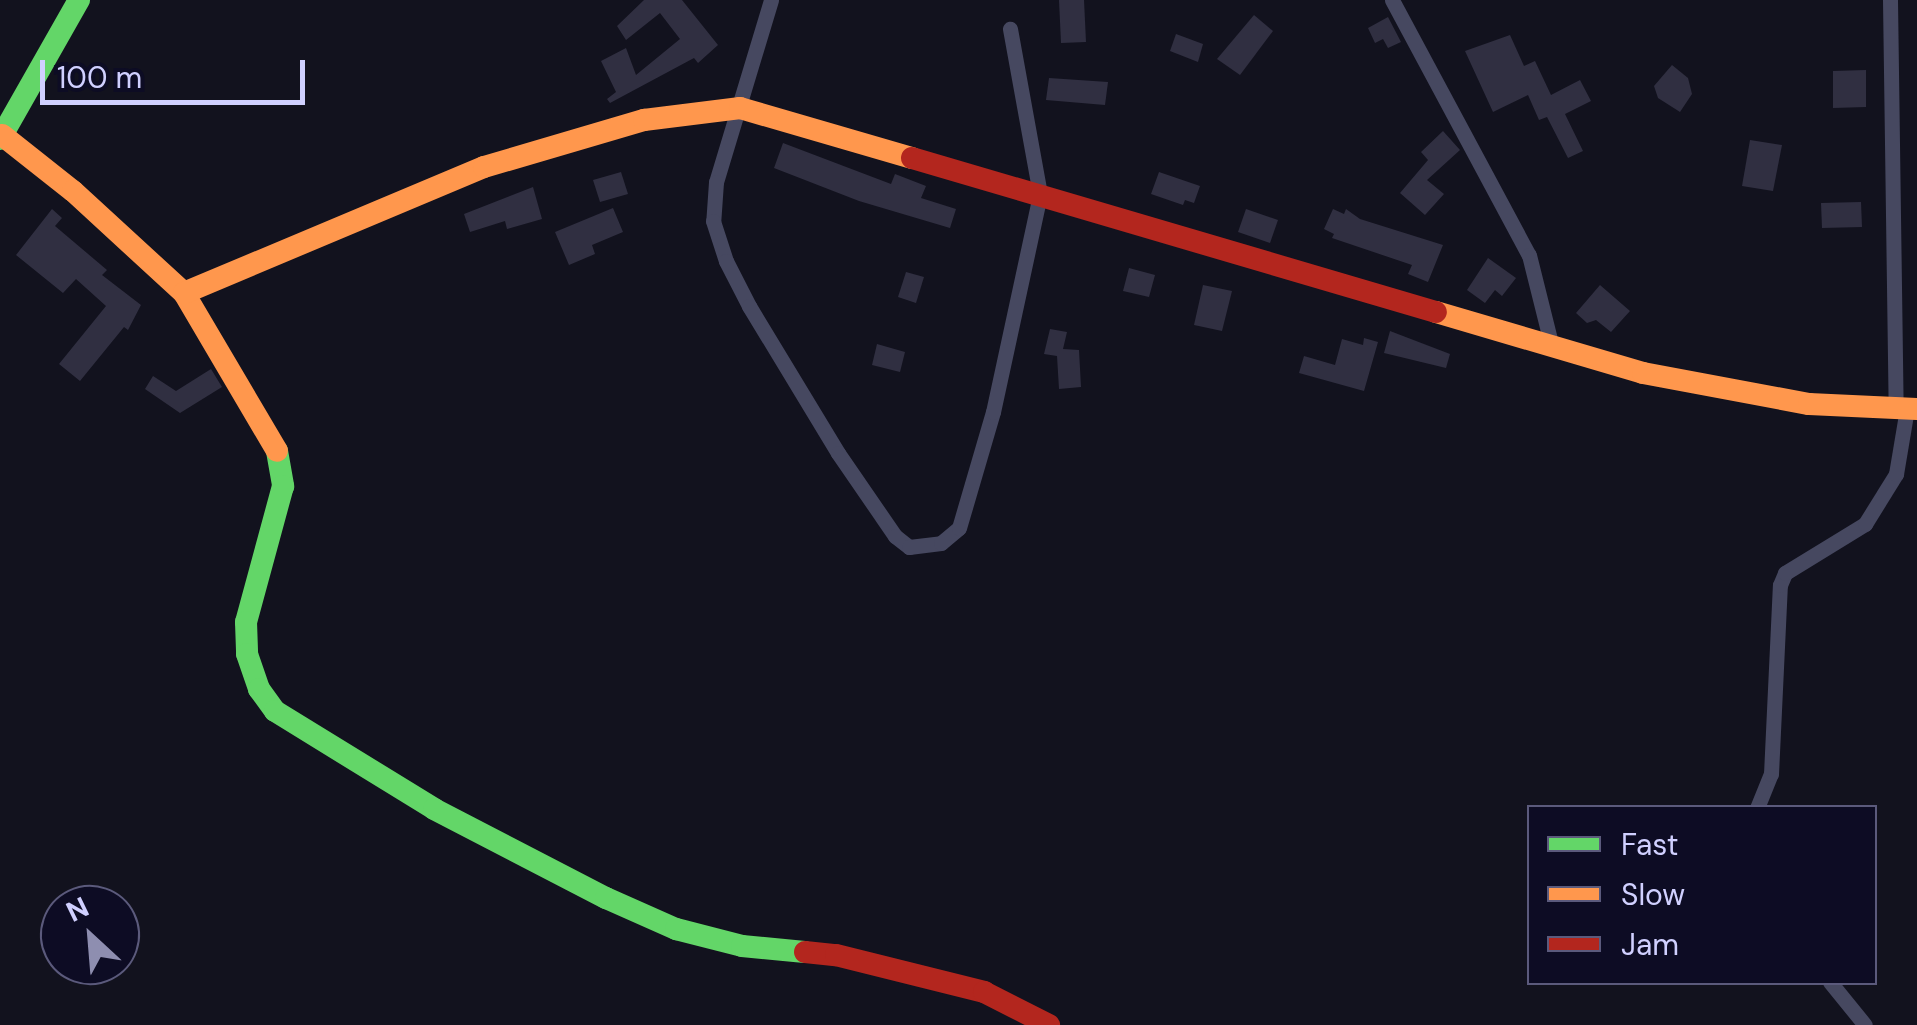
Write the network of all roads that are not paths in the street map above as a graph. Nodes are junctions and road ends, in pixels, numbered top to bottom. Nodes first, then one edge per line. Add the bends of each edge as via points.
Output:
1 (79, 0) edge
2 (771, 0) edge
3 (1392, 0) edge
4 (1890, 0) edge
5 (1010, 29) dead end
6 (740, 108) junction
7 (1, 137) edge
8 (1040, 194) junction
9 (184, 293) junction
10 (1550, 343) junction
11 (1907, 409) edge
12 (1758, 805) edge
13 (1832, 985) edge
14 (1050, 1025) edge
15 (1865, 1025) edge

1 - 7 street
2 - 6 street
3 - 10 street via 1530,256
4 - 11 street
5 - 8 street
6 - 8 street
6 - 8 street via 713,202 726,260 838,452 909,547 940,543 959,528 993,412
6 - 9 street via 644,120 484,167
7 - 9 street via 88,204
8 - 10 street
9 - 14 street via 279,454 283,486 246,622 247,654 275,712 434,809 676,928 742,946 836,955 984,992
10 - 11 street via 1643,373 1809,404
11 - 12 street via 1896,474 1866,524 1785,573 1780,585 1771,774
13 - 15 street

